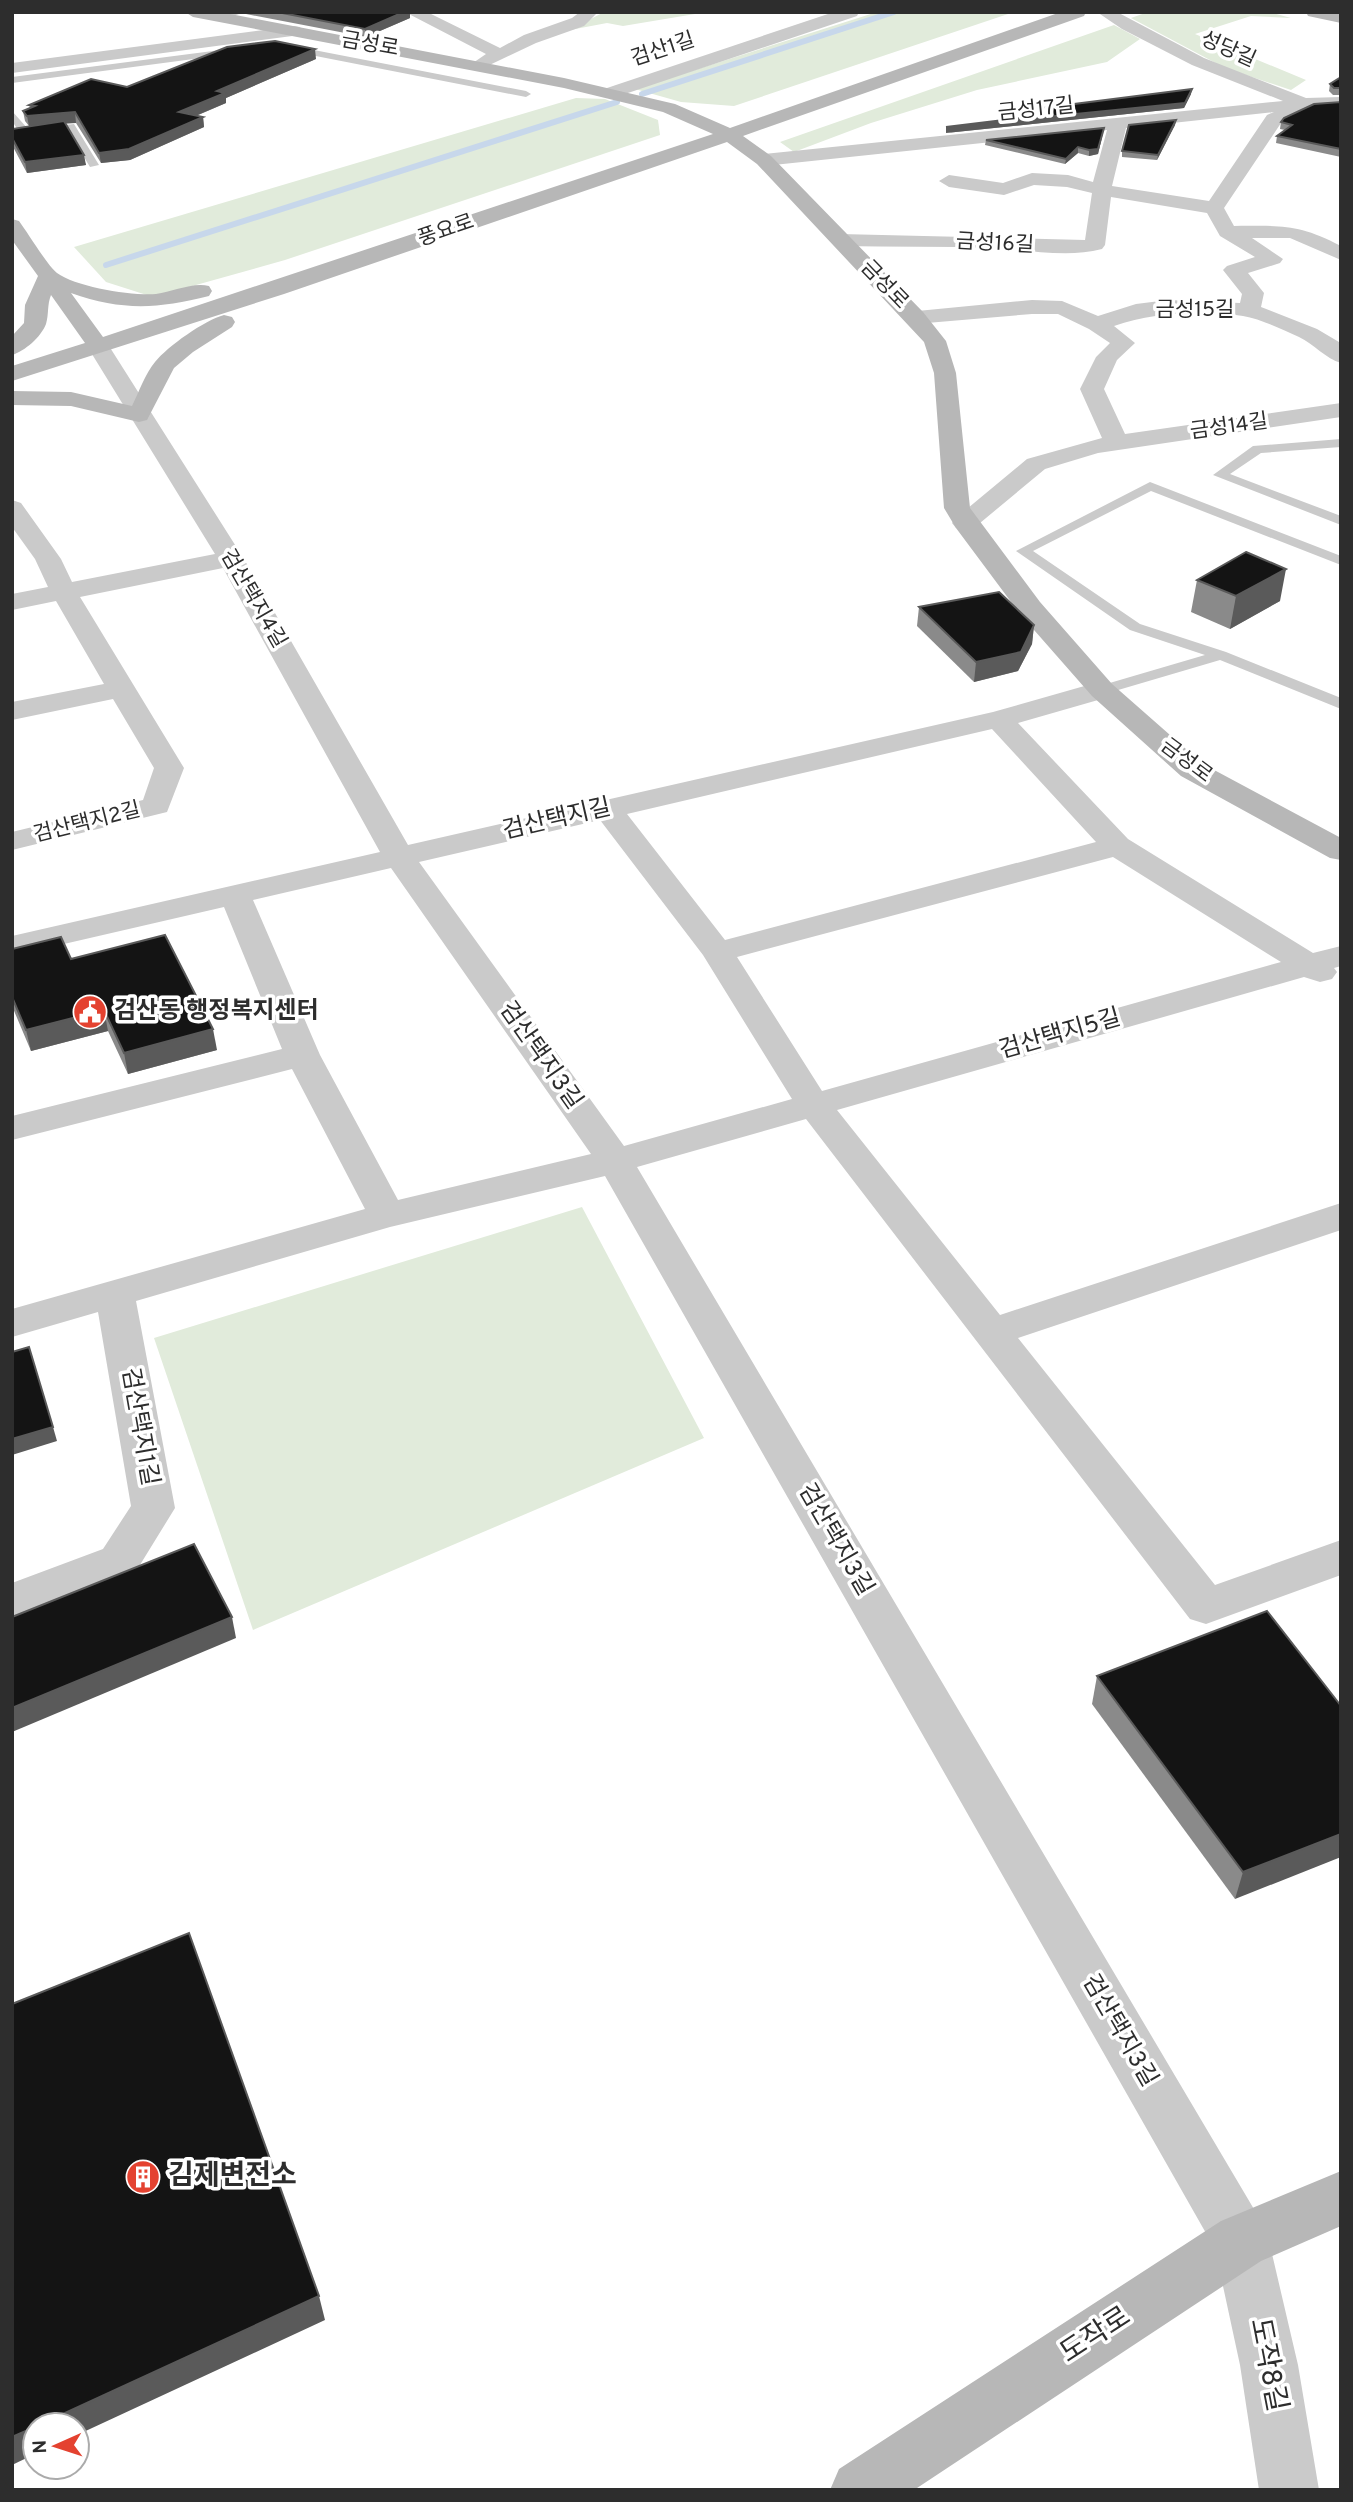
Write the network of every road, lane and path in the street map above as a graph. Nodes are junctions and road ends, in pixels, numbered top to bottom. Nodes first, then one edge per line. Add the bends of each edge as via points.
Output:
1 (193, 12) edge
2 (241, 12) edge
3 (413, 12) edge
4 (590, 12) edge
5 (851, 12) edge
6 (1056, 12) edge
7 (1079, 12) edge
8 (1104, 12) edge
9 (1314, 12) edge
10 (221, 17) junction
11 (1341, 18) edge
12 (294, 31) junction
13 (276, 46) edge
14 (248, 49) edge
15 (502, 55) junction
16 (479, 65) junction
17 (12, 68) edge
18 (12, 80) edge
19 (1331, 82) edge
20 (610, 93) junction
21 (526, 94) dead end
22 (838, 95) junction
23 (1307, 102) junction
24 (1341, 102) edge
25 (670, 108) junction
26 (753, 108) dead end
27 (1341, 112) edge
28 (12, 114) edge
29 (725, 123) junction
30 (1118, 124) junction
31 (25, 132) junction
32 (12, 134) edge
33 (663, 156) junction
34 (764, 160) junction
35 (94, 165) edge
36 (949, 181) dead end
37 (1102, 190) junction
38 (1214, 208) junction
39 (12, 225) edge
40 (1227, 232) junction
41 (840, 240) junction
42 (1341, 254) edge
43 (48, 277) junction
44 (276, 289) junction
45 (1249, 310) junction
46 (915, 317) junction
47 (1097, 324) junction
48 (98, 346) junction
49 (12, 348) edge
50 (1341, 356) edge
51 (12, 374) edge
52 (12, 398) edge
53 (1341, 410) edge
54 (139, 415) junction
55 (1117, 443) junction
56 (1341, 443) edge
57 (12, 508) edge
58 (1341, 522) edge
59 (965, 523) junction
60 (231, 559) junction
61 (1341, 561) edge
62 (63, 591) junction
63 (12, 602) edge
64 (1221, 655) junction
65 (121, 689) junction
66 (1102, 690) junction
67 (1341, 704) edge
68 (12, 711) edge
69 (999, 719) junction
70 (607, 808) junction
71 (12, 841) edge
72 (1116, 846) junction
73 (1341, 851) edge
74 (399, 857) junction
75 (234, 893) junction
76 (12, 946) edge
77 (717, 952) junction
78 (1341, 956) edge
79 (1307, 965) junction
80 (1341, 983) edge
81 (302, 1055) junction
82 (813, 1104) junction
83 (12, 1128) edge
84 (615, 1161) junction
85 (387, 1215) junction
86 (1341, 1216) edge
87 (115, 1295) junction
88 (12, 1323) edge
89 (992, 1332) junction
90 (1341, 1557) edge
91 (12, 1602) edge
92 (1341, 2198) edge
93 (1241, 2241) junction
94 (860, 2490) edge
95 (1289, 2490) edge

1 - 10 main road, 금성로
2 - 10 lane
3 - 15 street
4 - 15 street via 578,22 530,39
5 - 20 street, 검산1길
6 - 22 main road via 882,69
7 - 22 main road, 풍요로
8 - 22 main road via 917,77
8 - 23 street, 성당길 via 1160,45 1236,79
9 - 11 main road
10 - 12 main road, 금성로
12 - 16 main road, 금성로
12 - 17 street
13 - 21 lane
14 - 18 lane
15 - 16 street
16 - 20 main road, 금성로
19 - 23 street
20 - 25 main road, 금성로
22 - 26 main road
22 - 29 main road, 풍요로
23 - 24 street, 금성17길
23 - 27 street, 성당길
23 - 30 street, 금성17길
23 - 38 street via 1274,119
25 - 29 main road, 금성로
25 - 33 main road via 684,128
28 - 31 lane
29 - 33 main road, 풍요로
29 - 34 main road, 금성로
30 - 34 street, 금성17길
30 - 37 street, 금성16길
31 - 32 lane
31 - 35 lane via 70,126
33 - 44 main road, 풍요로
34 - 41 main road, 금성로
36 - 37 street via 1004,188 1032,178
37 - 38 street
37 - 41 street, 금성16길 via 1095,245
38 - 40 street
39 - 43 main road
40 - 42 street via 1292,232
40 - 45 street, 금성15길 via 1273,259 1234,270 1253,293
41 - 46 main road, 금성로
43 - 44 main road via 106,299 128,302 168,300 203,290
43 - 48 main road
43 - 49 main road via 36,305 35,323
44 - 48 main road, 풍요로
44 - 54 main road via 172,356
45 - 47 street, 금성15길 via 1168,307 1136,311
45 - 50 street via 1314,334
46 - 47 street via 1062,308
46 - 59 main road, 금성로 via 935,341 946,373 957,508
47 - 55 street via 1124,343 1107,357 1092,390
48 - 51 main road, 풍요로
48 - 54 street, 검산택지4길
52 - 54 main road via 71,399
53 - 55 street, 금성14길
54 - 60 street, 검산택지4길
55 - 59 street, 금성14길 via 1036,464
56 - 58 lane via 1258,449 1220,475
57 - 62 street, 검산택지2길 via 48,559
59 - 66 main road, 금성로 via 1030,608
60 - 62 street
60 - 74 street, 검산택지4길
61 - 64 lane via 1150,486 1023,551 1135,627
62 - 63 street
62 - 65 street, 검산택지2길
64 - 66 lane
64 - 67 lane
65 - 68 street
65 - 71 street, 검산택지2길 via 169,768 156,806
66 - 69 street, 검산택지길
66 - 73 main road, 금성로 via 1192,770
69 - 70 street, 검산택지길
69 - 72 street
70 - 74 street, 검산택지길
70 - 77 street
72 - 77 street
72 - 79 street
74 - 75 street, 검산택지길
74 - 84 street, 검산택지3길
75 - 76 street, 검산택지길
75 - 81 street
77 - 82 street
78 - 79 street, 검산택지5길
79 - 80 street
79 - 82 street, 검산택지5길
81 - 83 street
81 - 85 street
82 - 84 street, 검산택지5길
82 - 89 street
84 - 85 street
84 - 93 street, 검산택지3길
85 - 87 street
86 - 89 street
87 - 88 street
87 - 91 street, 검산택지1길 via 153,1508 119,1561
89 - 90 street via 1206,1606
92 - 93 main road, 도작로
93 - 94 main road, 도작로
93 - 95 street, 도작8길 via 1269,2365

